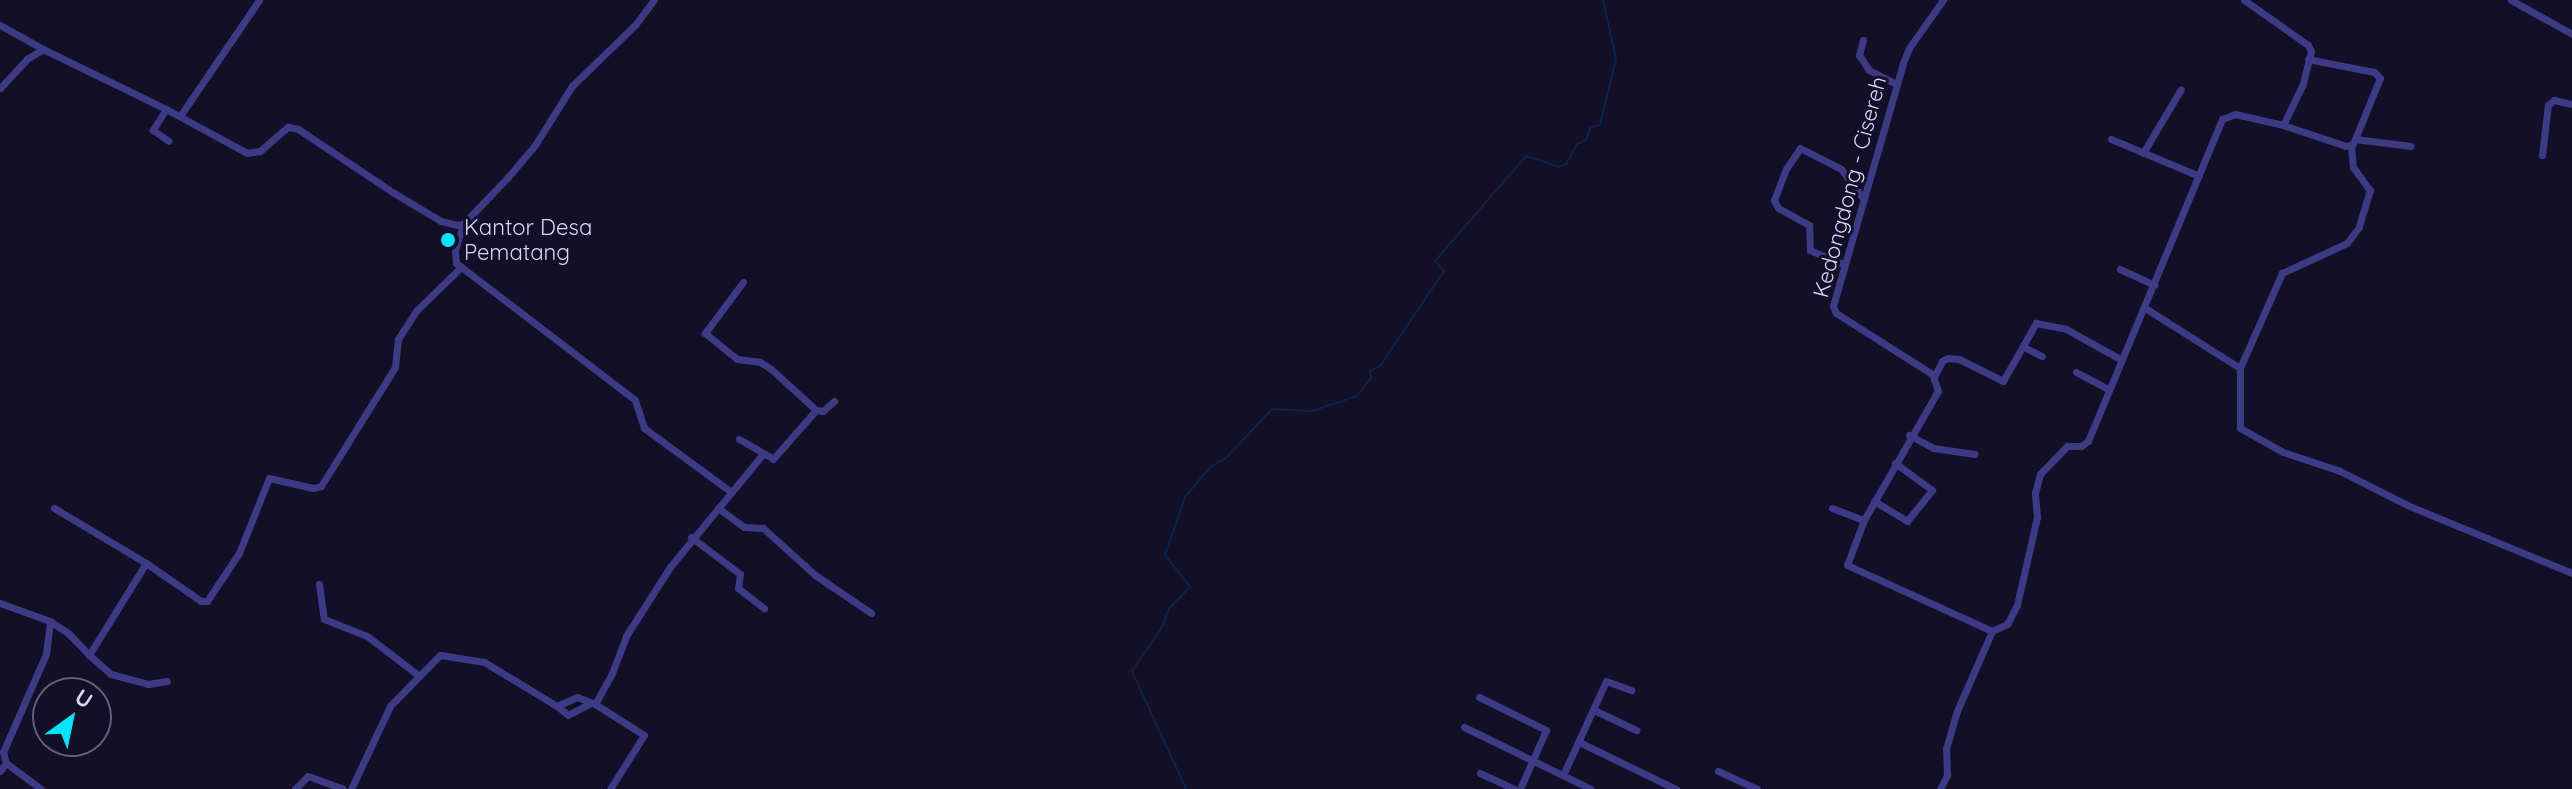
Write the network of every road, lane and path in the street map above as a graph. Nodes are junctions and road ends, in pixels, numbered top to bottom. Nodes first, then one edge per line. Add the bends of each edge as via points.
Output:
1 (259, 0) edge
2 (654, 0) edge
3 (1943, 0) edge
4 (2244, 0) edge
5 (2511, 0) edge
6 (0, 25) edge
7 (2572, 34) edge
8 (1863, 40) dead end
9 (43, 49) junction
10 (2308, 59) junction
11 (1897, 84) junction
12 (0, 88) edge
13 (2181, 89) dead end
14 (2572, 104) edge
15 (166, 109) junction
16 (180, 116) junction
17 (2283, 125) junction
18 (2111, 139) dead end
19 (169, 141) dead end
20 (2353, 143) junction
21 (2411, 146) dead end
22 (2143, 153) junction
23 (2542, 155) dead end
24 (2199, 176) junction
25 (1864, 199) junction
26 (463, 224) junction
27 (1845, 265) junction
28 (461, 267) junction
29 (2120, 269) dead end
30 (743, 282) dead end
31 (2154, 285) junction
32 (2145, 308) junction
33 (2024, 347) junction
34 (2042, 356) dead end
35 (2120, 359) junction
36 (2240, 368) junction
37 (2076, 372) dead end
38 (1934, 377) junction
39 (2108, 389) junction
40 (834, 401) dead end
41 (816, 410) junction
42 (1909, 435) junction
43 (739, 439) dead end
44 (1975, 454) dead end
45 (762, 455) junction
46 (1895, 463) junction
47 (731, 492) junction
48 (1874, 501) junction
49 (54, 508) dead end
50 (718, 508) junction
51 (1832, 508) dead end
52 (1864, 520) junction
53 (691, 537) junction
54 (146, 563) junction
55 (2572, 573) edge
56 (319, 584) dead end
57 (0, 603) edge
58 (764, 608) dead end
59 (871, 613) dead end
60 (50, 621) junction
61 (1992, 631) junction
62 (89, 655) junction
63 (418, 675) junction
64 (167, 681) dead end
65 (1631, 690) dead end
66 (1479, 697) dead end
67 (593, 703) junction
68 (557, 706) junction
69 (1594, 710) junction
70 (1464, 727) dead end
71 (1636, 730) dead end
72 (1579, 742) junction
73 (1534, 761) junction
74 (6, 763) junction
75 (0, 771) edge
76 (1718, 771) dead end
77 (1480, 773) dead end
78 (1563, 775) junction
79 (41, 789) edge
80 (295, 789) edge
81 (343, 789) edge
82 (351, 789) edge
83 (610, 789) edge
84 (1518, 789) edge
85 (1591, 789) edge
86 (1676, 789) edge
87 (1757, 789) edge
88 (1940, 789) edge

1 - 16 street
2 - 26 street via 572,86 526,157
3 - 11 street, Kedongdong - Cisereh via 1909,48
4 - 10 street via 2308,45
5 - 7 street
6 - 9 street
8 - 11 street via 1859,55 1869,70
9 - 12 street
9 - 15 street
10 - 17 street
10 - 20 street via 2377,74 2377,90
11 - 25 street, Kedongdong - Cisereh
13 - 22 street
14 - 23 street via 2554,100 2548,105
15 - 16 street
15 - 19 street via 153,130
16 - 26 street via 247,153 260,151 292,127 441,221
17 - 20 street
17 - 24 street via 2226,116
18 - 22 street
20 - 21 street
20 - 36 street via 2353,167 2370,190 2359,227 2347,243 2324,256 2284,269
22 - 24 street
24 - 31 street
25 - 27 street, Kedongdong - Cisereh
25 - 27 street via 1841,169 1800,148 1774,200 1778,208 1809,225 1810,250
26 - 28 street via 454,257
27 - 38 street, Kedongdong - Cisereh via 1833,306 1836,313
28 - 47 street via 635,400 644,428
28 - 54 street via 417,310 398,339 395,367 321,486 269,478 239,553 209,599 201,601
29 - 31 street
30 - 41 street via 705,333 737,359 760,362
31 - 32 street
32 - 35 street
32 - 36 street
33 - 34 street
33 - 35 street via 2036,323 2056,325
33 - 38 street via 2003,381 1948,358
35 - 39 street
36 - 55 street via 2238,415 2240,428 2249,435
37 - 39 street
38 - 42 street via 1938,391
39 - 61 street via 2088,441 2067,446 2040,474 2037,517 2017,605 2007,624
40 - 41 street via 823,411
41 - 45 street via 775,457
42 - 44 street via 1933,448
42 - 46 street
43 - 45 street
45 - 47 street
46 - 48 street
46 - 48 street via 1932,490 1907,521
47 - 50 street
48 - 52 street
49 - 54 street
50 - 53 street
50 - 59 street via 744,527 763,528 815,575
51 - 52 street
52 - 61 street via 1849,568
53 - 58 street via 740,574 738,588
53 - 67 street via 626,636
54 - 62 street
56 - 63 street via 324,619 367,636
57 - 60 street
60 - 62 street
60 - 74 street via 46,654 3,752
61 - 88 street via 1957,711
62 - 64 street via 111,674 146,684
63 - 68 street via 440,655 474,659
63 - 82 street via 390,706
65 - 69 street via 1608,680
66 - 73 street via 1546,730
67 - 68 street via 577,697
67 - 68 street via 568,715
67 - 83 street via 644,735
69 - 71 street
69 - 72 street
70 - 73 street
72 - 78 street
72 - 86 street
73 - 78 street
73 - 84 street
74 - 75 street
74 - 79 street
76 - 87 street
77 - 84 street
78 - 85 street
80 - 81 street via 308,776

